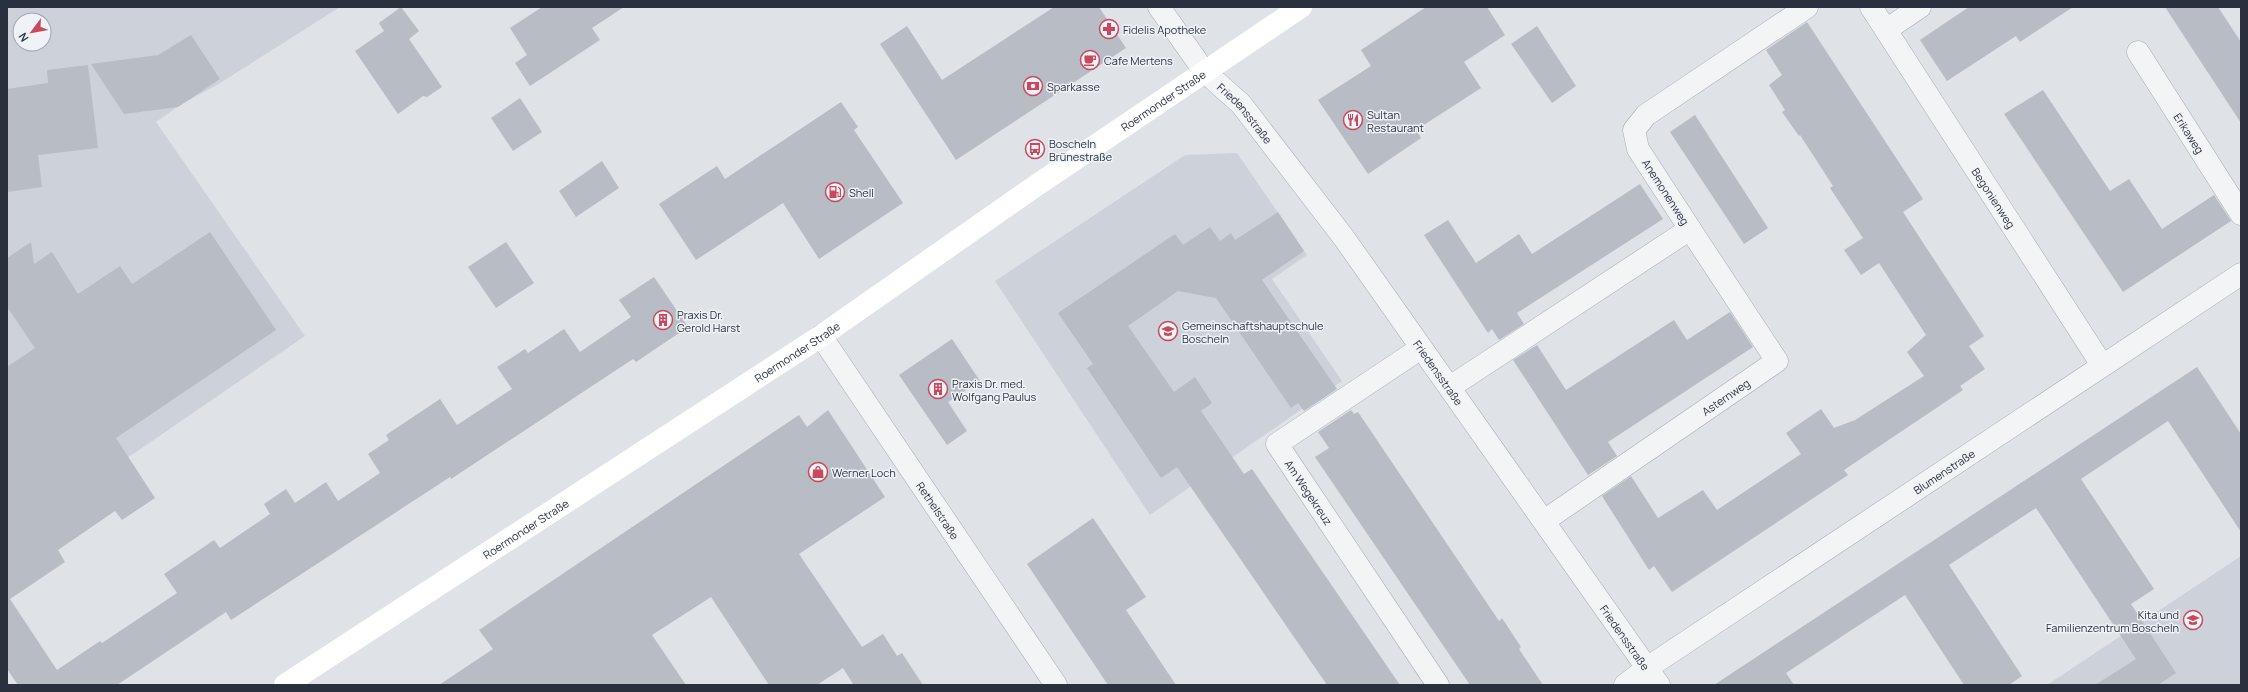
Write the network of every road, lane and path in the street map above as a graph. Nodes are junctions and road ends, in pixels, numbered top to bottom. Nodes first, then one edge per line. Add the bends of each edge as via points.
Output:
1 (1159, 7) edge
2 (1301, 7) edge
3 (1807, 7) edge
4 (1871, 7) edge
5 (1920, 7) edge
6 (1886, 30) junction
7 (2138, 52) dead end
8 (1204, 71) junction
9 (2241, 214) edge
10 (1690, 229) junction
11 (2241, 274) edge
12 (821, 336) junction
13 (1421, 348) junction
14 (2102, 365) junction
15 (1450, 387) junction
16 (1544, 522) junction
17 (1653, 676) edge
18 (1052, 683) edge
19 (285, 685) edge
20 (1438, 685) edge
21 (1625, 685) edge

1 - 8 street, Friedensstraße
2 - 8 main road, Roermonder Straße
3 - 10 street, Anemonenweg via 1646,115 1634,130 1638,149
4 - 6 street
5 - 6 street
6 - 14 street, Begonienweg
7 - 9 street, Erikaweg
8 - 12 main road, Roermonder Straße
8 - 13 street, Friedensstraße via 1241,104 1344,238
10 - 15 street, Anemonenweg
10 - 16 street, Asternweg via 1777,361
11 - 14 street, Blumenstraße
12 - 18 street, Rethelstraße
12 - 19 main road, Roermonder Straße
13 - 15 street, Friedensstraße
13 - 20 street, Am Wegekreuz via 1277,444
14 - 17 street, Blumenstraße
15 - 16 street, Friedensstraße
16 - 17 street, Friedensstraße
17 - 21 street, Blumenstraße

